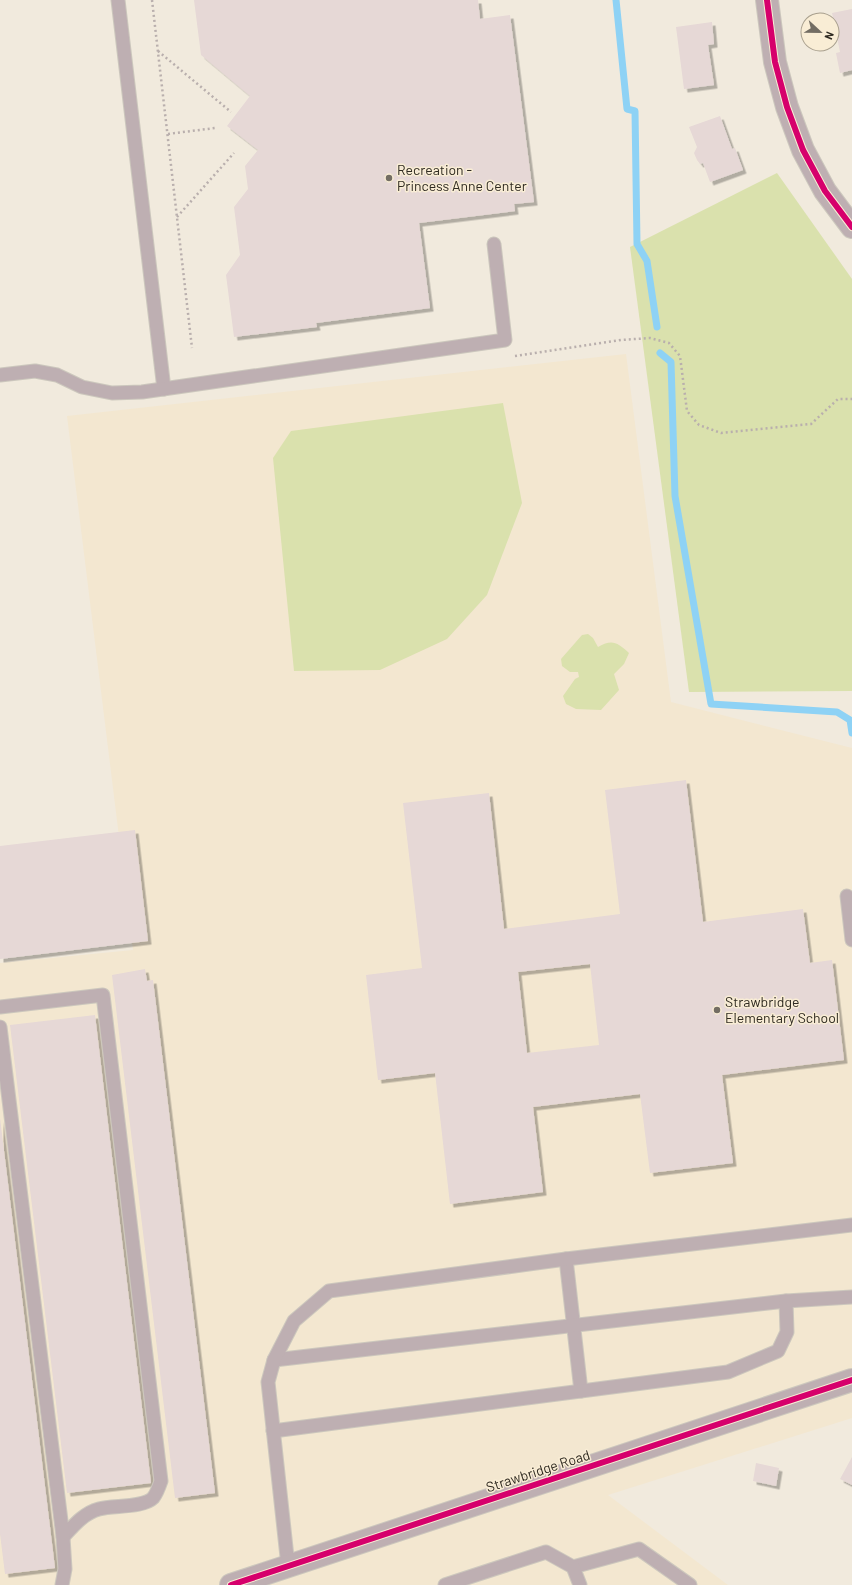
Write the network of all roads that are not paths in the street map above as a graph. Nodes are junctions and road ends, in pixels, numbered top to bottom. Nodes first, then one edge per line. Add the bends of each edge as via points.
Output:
1 (118, 0) edge
2 (767, 0) edge
3 (852, 227) edge
4 (494, 244) dead end
5 (0, 375) edge
6 (164, 389) junction
7 (847, 896) dead end
8 (852, 940) edge
9 (0, 1007) edge
10 (0, 1027) edge
11 (852, 1225) edge
12 (566, 1259) junction
13 (852, 1297) edge
14 (786, 1301) junction
15 (573, 1326) junction
16 (274, 1360) junction
17 (852, 1380) edge
18 (581, 1391) junction
19 (273, 1430) junction
20 (64, 1537) junction
21 (288, 1566) junction
22 (573, 1566) junction
23 (62, 1585) edge
24 (230, 1585) edge
25 (445, 1585) edge
26 (580, 1585) edge
27 (690, 1585) edge

1 - 6 lane
2 - 3 street via 775,62 787,107 803,150 825,191
4 - 6 lane via 505,340
5 - 6 lane via 36,371 57,375 82,387 112,392
7 - 8 lane
9 - 20 lane via 103,995 161,1481 152,1499 141,1504 98,1509 78,1520
10 - 20 lane
11 - 12 lane
12 - 15 lane
12 - 16 lane via 330,1291 294,1321
13 - 14 lane
14 - 15 lane
14 - 18 lane via 787,1332 778,1352 728,1372
15 - 16 lane
15 - 18 lane
16 - 19 lane via 268,1382
17 - 21 street, Strawbridge Road
18 - 19 lane
19 - 21 lane
20 - 23 lane via 65,1569
21 - 24 street, Strawbridge Road
22 - 25 lane via 546,1552
22 - 26 lane
22 - 27 lane via 639,1549

